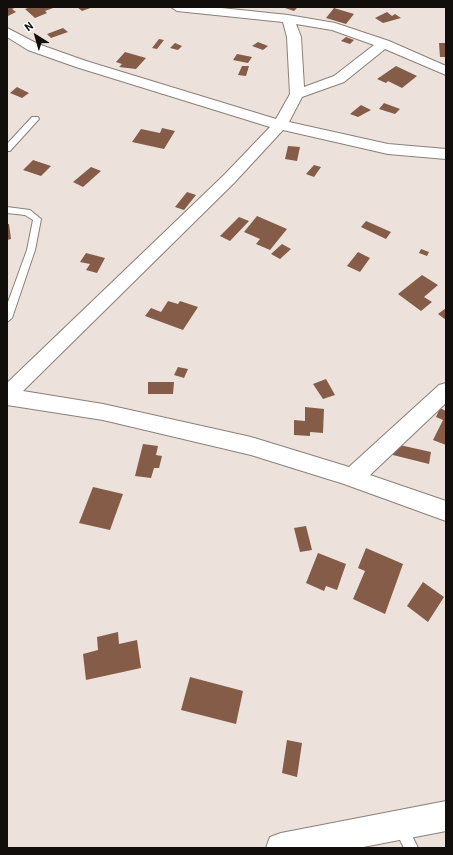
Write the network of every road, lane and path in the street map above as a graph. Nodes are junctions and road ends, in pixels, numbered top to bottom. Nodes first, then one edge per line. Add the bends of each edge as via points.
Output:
1 (177, 7) edge
2 (288, 19) junction
3 (7, 32) edge
4 (384, 44) junction
5 (446, 71) edge
6 (297, 94) junction
7 (35, 119) dead end
8 (280, 124) junction
9 (7, 149) edge
10 (446, 154) edge
11 (7, 210) edge
12 (7, 318) edge
13 (446, 391) edge
14 (7, 396) edge
15 (352, 478) junction
16 (446, 511) edge
17 (446, 816) edge
18 (405, 836) edge
19 (281, 848) edge

1 - 2 street
2 - 4 street via 323,24
2 - 6 street via 294,37
3 - 8 street via 33,47 81,64
4 - 5 street
4 - 6 street via 340,79
6 - 8 street
7 - 9 lane
8 - 10 street via 388,148
8 - 14 street via 229,179
11 - 12 lane via 27,212 37,219 30,250
13 - 15 street
14 - 15 street via 103,412 197,433 251,446
15 - 16 street
17 - 18 main road
18 - 19 main road

